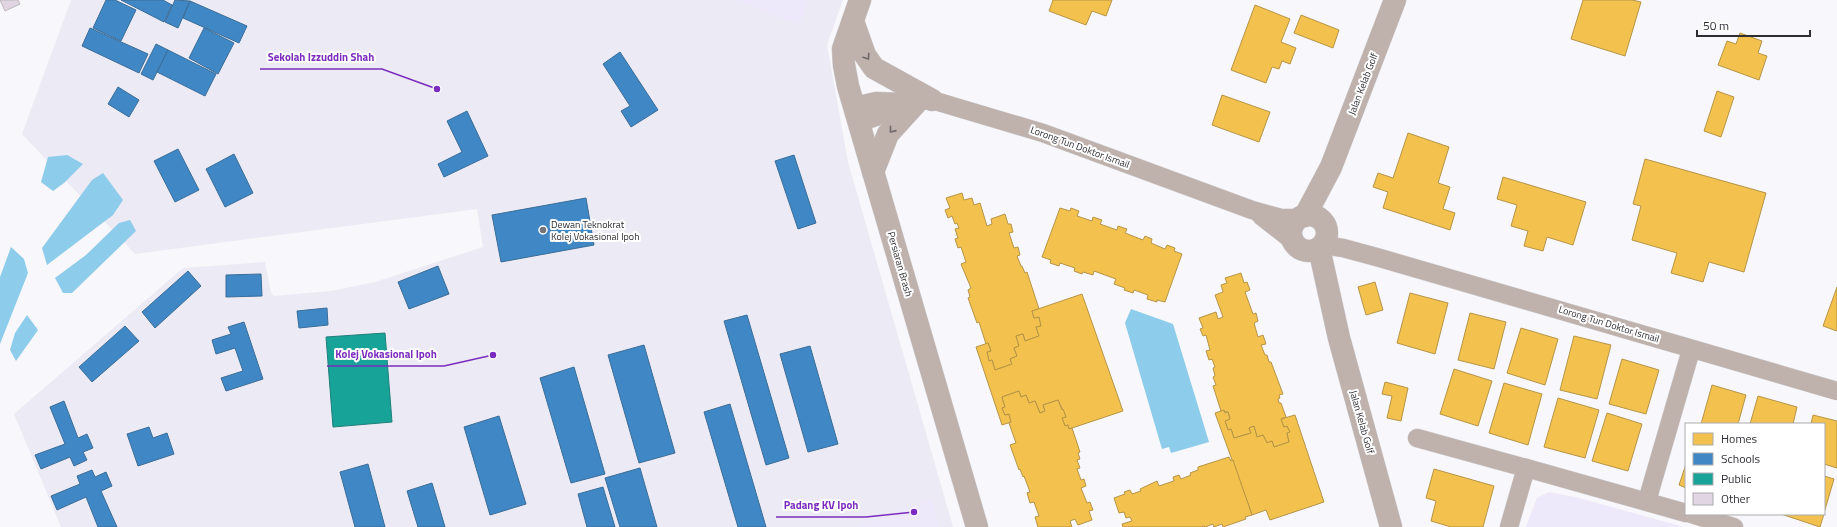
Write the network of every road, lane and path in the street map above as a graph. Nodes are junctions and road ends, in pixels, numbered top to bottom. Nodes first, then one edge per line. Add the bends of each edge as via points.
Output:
1 (860, 0) edge
2 (1395, 0) edge
3 (853, 22) junction
4 (918, 101) junction
5 (856, 115) junction
6 (873, 172) junction
7 (1311, 234) junction
8 (1691, 350) junction
9 (1837, 391) edge
10 (1417, 438) dead end
11 (1526, 468) junction
12 (1647, 501) junction
13 (1685, 513) edge
14 (1694, 515) edge
15 (977, 527) edge
16 (1391, 527) edge
17 (1509, 527) edge
18 (1734, 527) edge

1 - 3 street, Persiaran Brash
2 - 7 street, Jalan Kelab Golf via 1331,167
3 -> 4 street via 864,55 874,68
3 - 5 street, Persiaran Brash via 843,49 845,72
4 - 5 street via 887,112
4 -> 6 street via 888,134
4 - 7 street, Lorong Tun Doktor Ismail via 1043,133
5 - 6 street, Persiaran Brash
6 - 15 street, Persiaran Brash
7 - 8 street, Lorong Tun Doktor Ismail via 1343,243 1380,258
7 - 16 street, Jalan Kelab Golf
8 - 9 street, Lorong Tun Doktor Ismail
8 - 12 street
10 - 11 street
11 - 12 street
11 - 17 street
12 - 13 street
14 - 18 street

